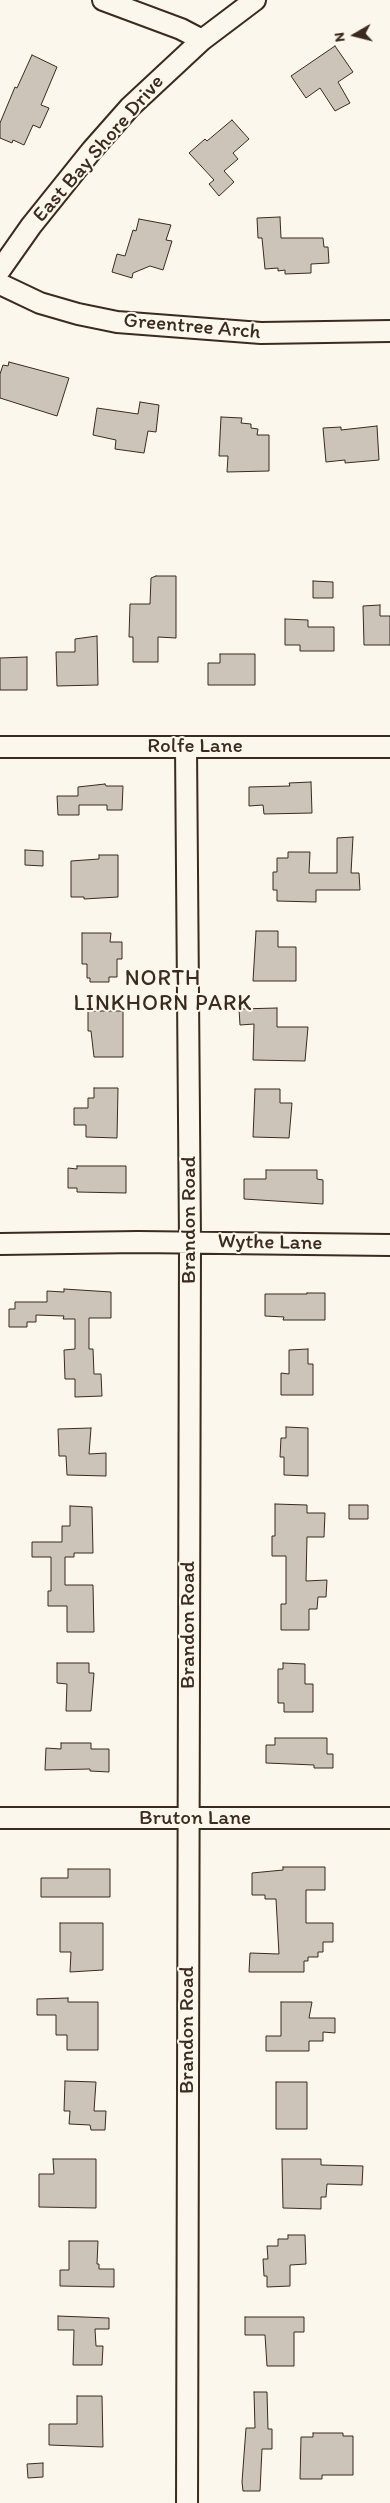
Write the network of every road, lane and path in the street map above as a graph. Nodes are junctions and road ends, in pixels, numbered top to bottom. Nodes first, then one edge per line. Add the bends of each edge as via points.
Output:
1 (103, 0) edge
2 (255, 0) edge
3 (202, 40) junction
4 (0, 270) edge
5 (0, 284) edge
6 (390, 331) edge
7 (0, 746) edge
8 (186, 747) junction
9 (390, 747) edge
10 (190, 1242) junction
11 (0, 1244) edge
12 (390, 1245) edge
13 (0, 1818) edge
14 (390, 1818) edge
15 (189, 1819) junction
16 (187, 2503) edge

1 - 3 street via 182,29
2 - 3 street, East Bay Shore Drive
3 - 4 street, East Bay Shore Drive via 130,107 92,150
5 - 6 street, Greentree Arch via 40,302 117,322 261,333
7 - 8 street, Rolfe Lane
8 - 9 street, Rolfe Lane
8 - 10 street, Brandon Road
10 - 11 street, Wythe Lane
10 - 12 street, Wythe Lane
10 - 15 street, Brandon Road
13 - 15 street, Bruton Lane
14 - 15 street, Bruton Lane
15 - 16 street, Brandon Road

